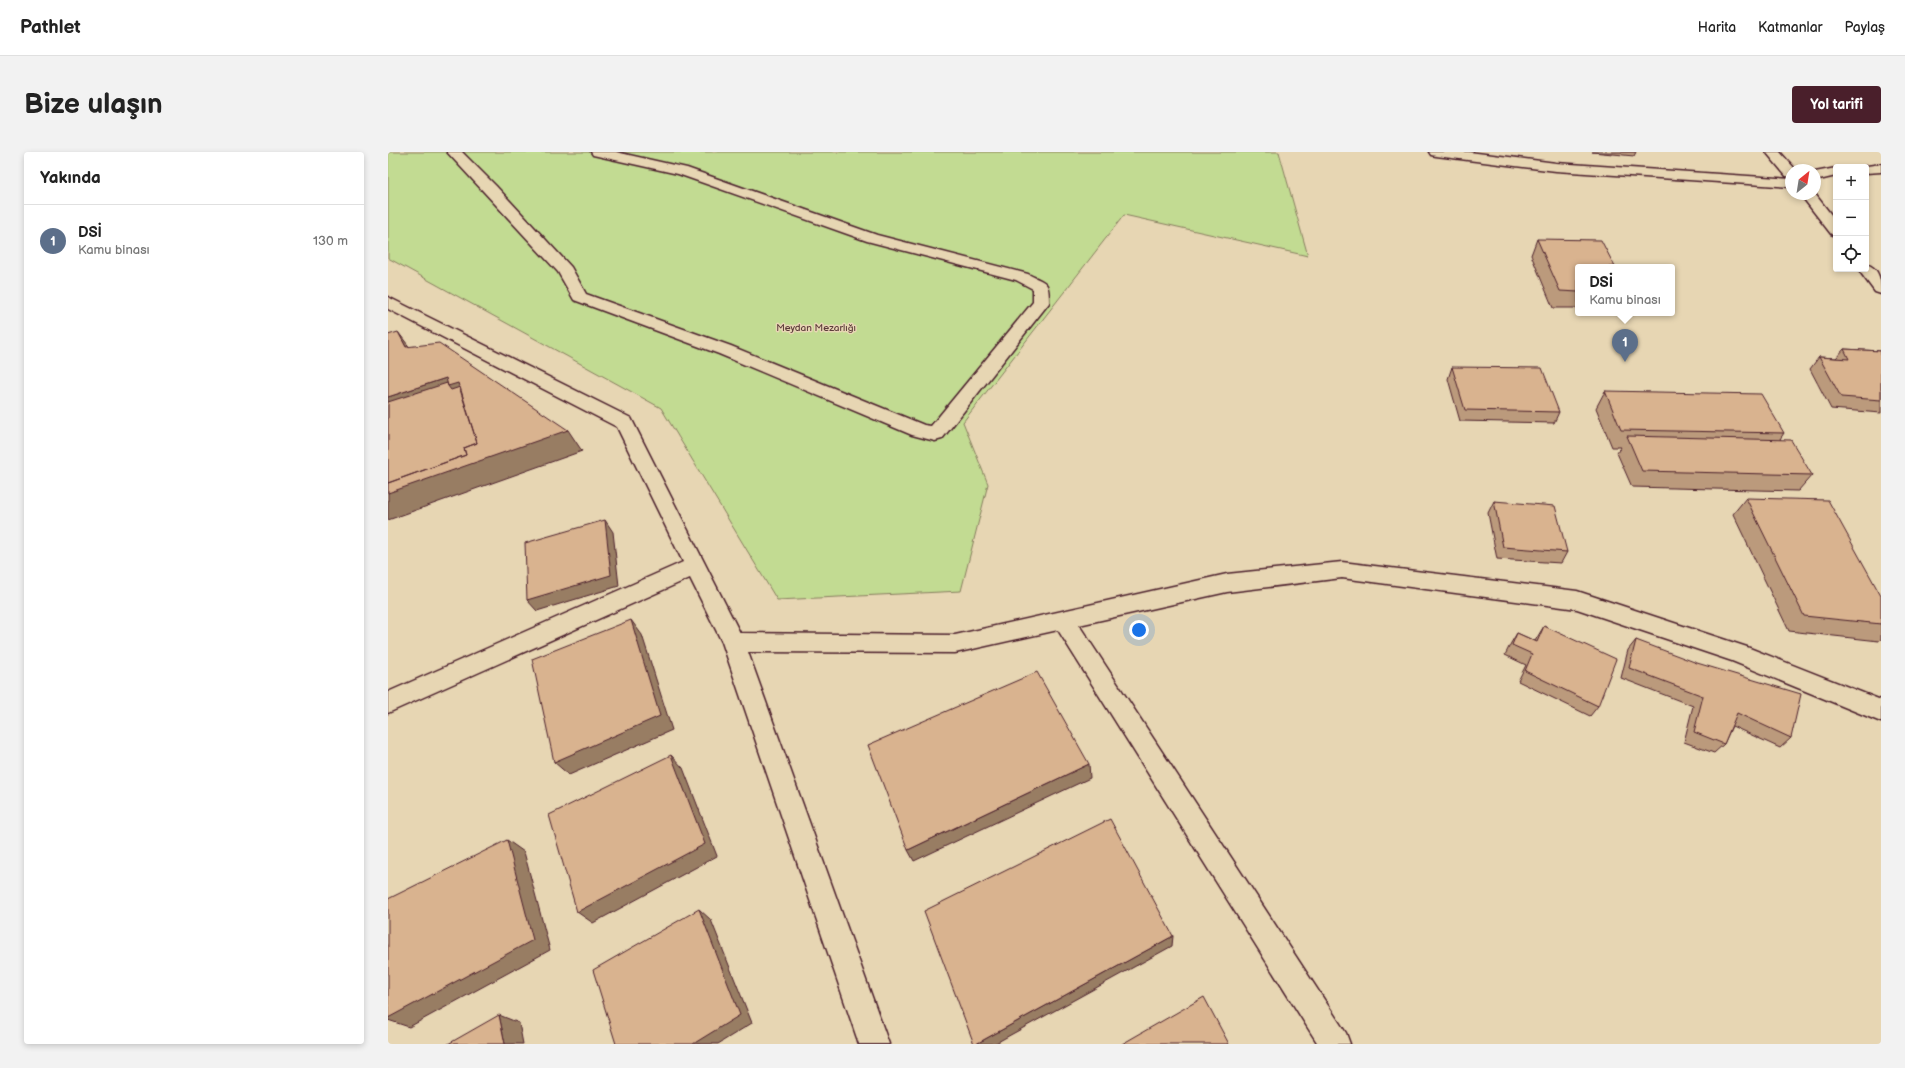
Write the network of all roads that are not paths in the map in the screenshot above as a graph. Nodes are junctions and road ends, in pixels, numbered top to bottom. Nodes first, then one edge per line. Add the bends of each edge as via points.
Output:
1 (454, 152) edge
2 (598, 152) edge
3 (1436, 152) edge
4 (1773, 152) edge
5 (1785, 166) edge
6 (1881, 168) edge
7 (1869, 170) edge
8 (1833, 173) edge
9 (1821, 175) edge
10 (1785, 183) edge
11 (1812, 200) edge
12 (1833, 227) edge
13 (1868, 272) edge
14 (1880, 286) edge
15 (388, 302) edge
16 (695, 566) junction
17 (1064, 620) junction
18 (733, 642) junction
19 (388, 703) edge
20 (1881, 711) edge
21 (874, 1044) edge
22 (1335, 1044) edge

1 - 2 street via 565,270 580,297 725,350 919,430 935,434 1041,303 1041,287 1022,277 872,238 682,171
3 - 10 street via 1556,167
4 - 5 street
6 - 7 street
8 - 9 street
11 - 12 street
13 - 14 street
15 - 16 street via 624,423
16 - 18 street
16 - 19 street
17 - 18 street via 955,644
17 - 20 street via 1227,584 1342,570 1577,600 1739,654
17 - 22 street
18 - 21 street

